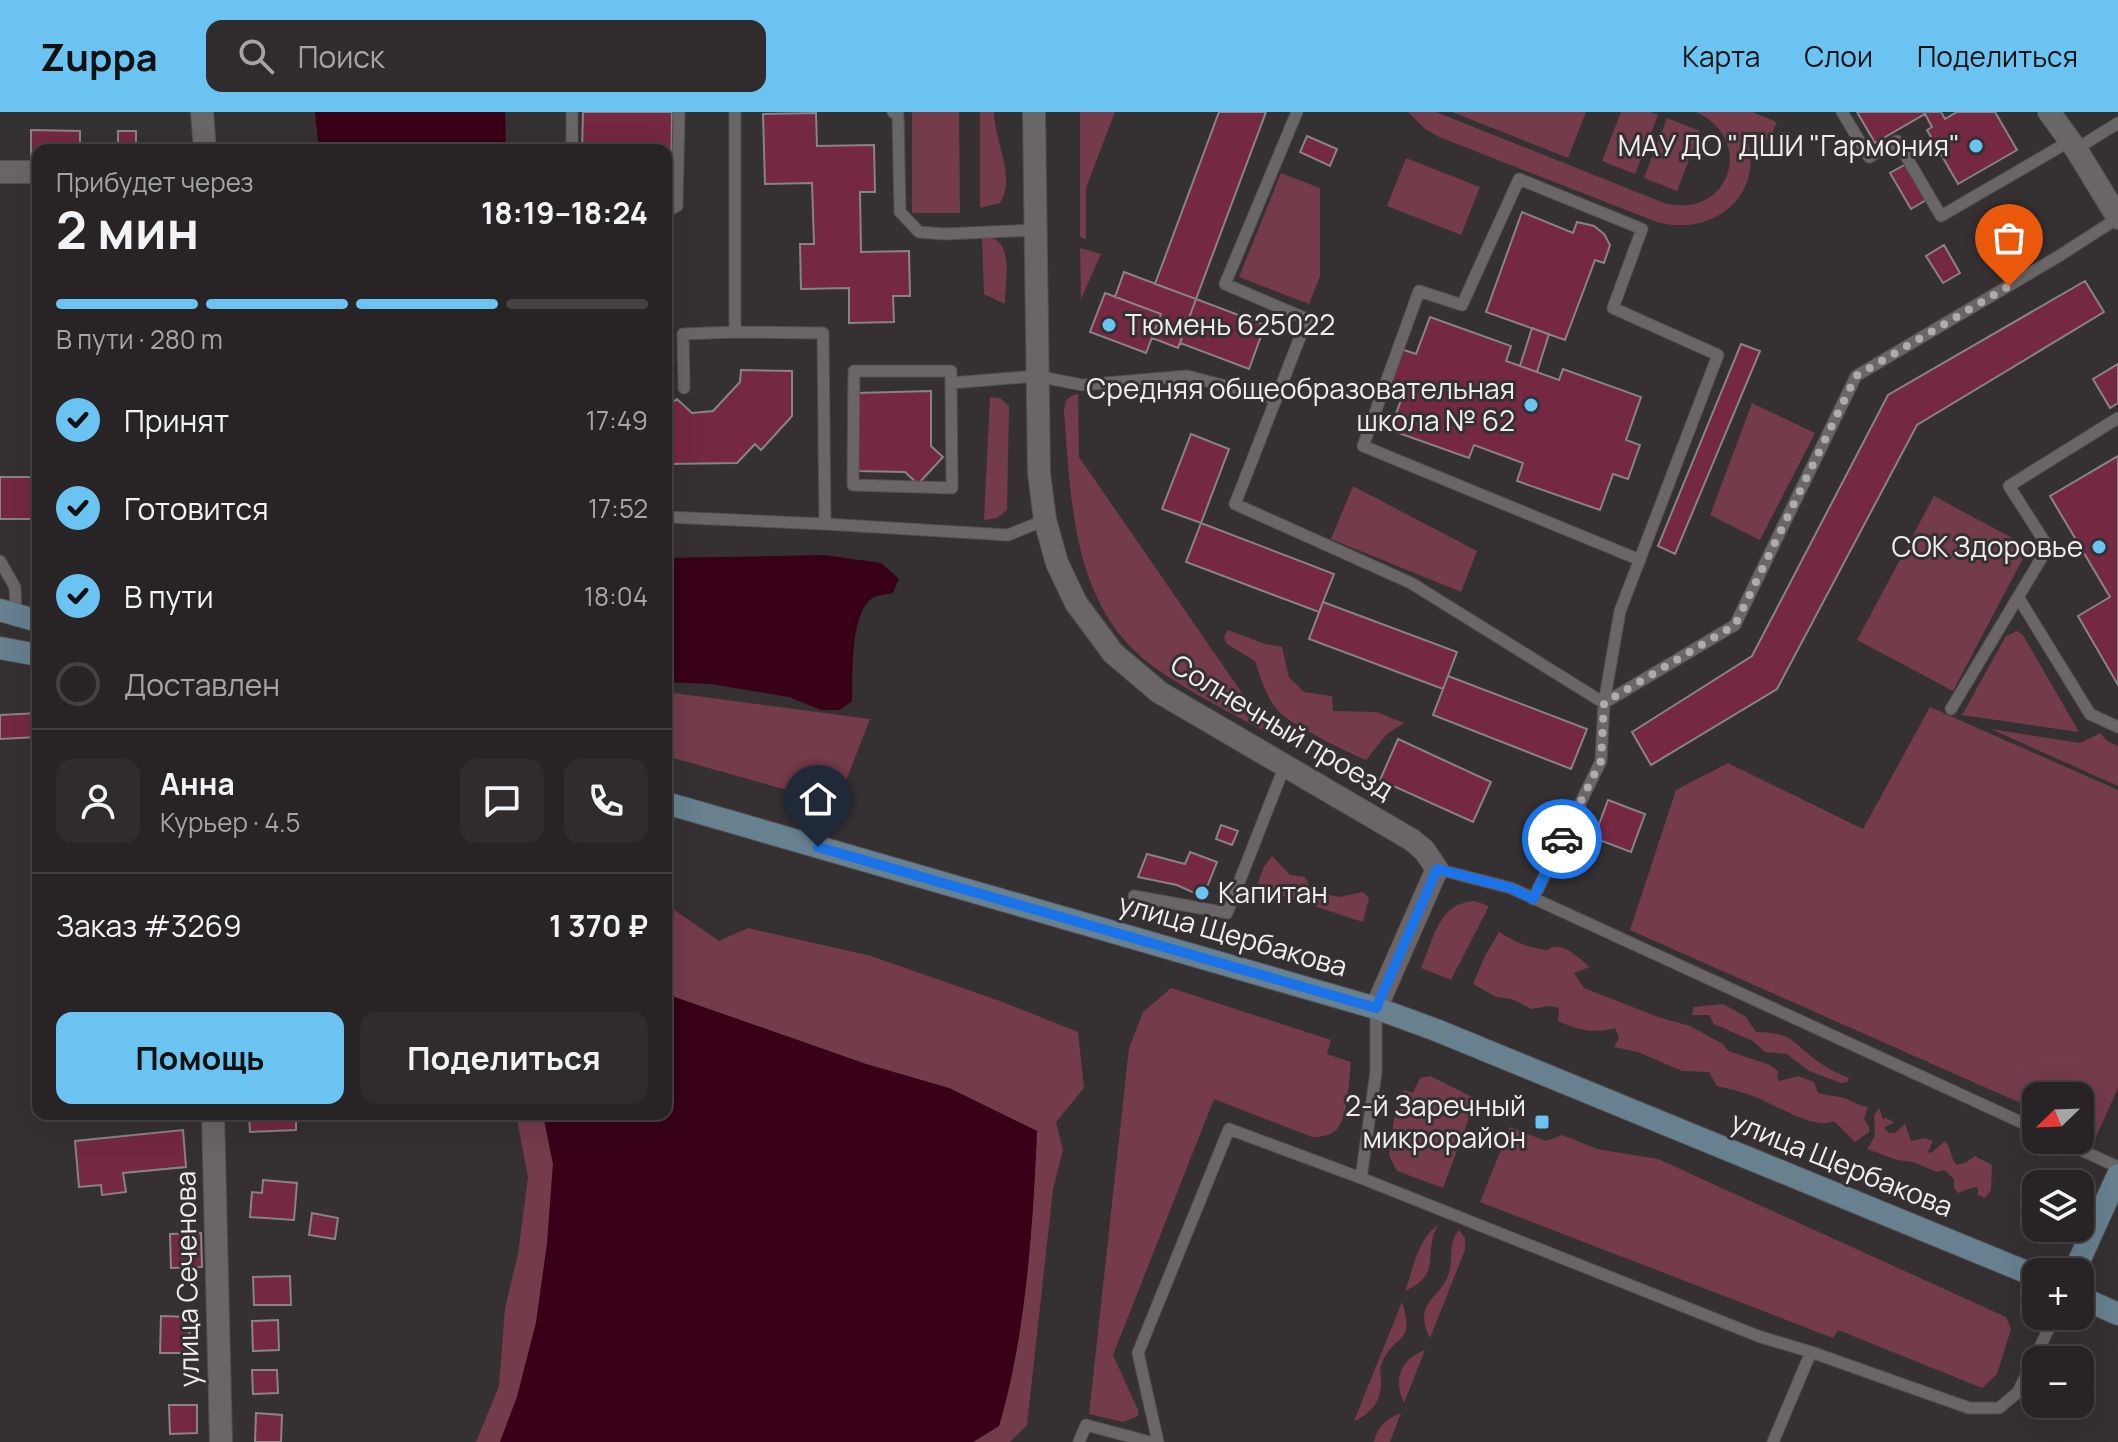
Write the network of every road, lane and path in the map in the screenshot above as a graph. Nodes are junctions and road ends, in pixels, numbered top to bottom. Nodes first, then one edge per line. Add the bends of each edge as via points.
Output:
1 (202, 112) edge
2 (572, 112) edge
3 (679, 112) edge
4 (735, 112) edge
5 (893, 112) edge
6 (1034, 112) edge
7 (1297, 112) edge
8 (1842, 112) edge
9 (2049, 112) edge
10 (2118, 123) edge
11 (205, 144) edge
12 (572, 144) edge
13 (2073, 145) junction
14 (0, 172) edge
15 (32, 172) edge
16 (672, 208) edge
17 (2118, 218) edge
18 (1036, 230) junction
19 (735, 332) junction
20 (1037, 376) junction
21 (951, 383) junction
22 (684, 388) dead end
23 (1276, 399) junction
24 (2118, 418) edge
25 (672, 517) edge
26 (1045, 520) junction
27 (825, 524) junction
28 (1640, 560) junction
29 (0, 561) edge
30 (2018, 597) junction
31 (8, 612) edge
32 (32, 619) edge
33 (0, 648) edge
34 (32, 654) edge
35 (1604, 703) junction
36 (1951, 709) dead end
37 (2118, 727) edge
38 (1285, 765) junction
39 (672, 805) edge
40 (1437, 869) junction
41 (1134, 896) dead end
42 (1533, 899) junction
43 (1376, 1008) junction
44 (213, 1120) edge
45 (2022, 1123) edge
46 (2090, 1154) edge
47 (2118, 1167) edge
48 (2118, 1175) edge
49 (1361, 1178) junction
50 (2080, 1258) edge
51 (2022, 1270) edge
52 (2094, 1303) edge
53 (2118, 1314) edge
54 (2048, 1330) edge
55 (1811, 1352) junction
56 (221, 1442) edge
57 (1079, 1442) edge
58 (1150, 1442) edge
59 (1158, 1442) edge
60 (1773, 1442) edge

1 - 11 street
2 - 12 lane
3 - 16 lane via 677,206
4 - 19 lane
5 - 18 lane via 898,115 900,212 919,232
6 - 18 street, Солнечный проезд
7 - 23 lane via 1225,284 1307,319
8 - 13 lane via 1869,157 1897,141 1941,216
9 - 13 street
10 - 13 lane
13 - 17 street
14 - 15 street
17 - 35 lane via 1856,376 1735,625
18 - 20 street, Солнечный проезд
19 - 22 lane via 683,334
19 - 27 lane via 823,333
20 - 21 lane
20 - 23 lane via 1082,385 1187,376
20 - 26 street, Солнечный проезд
21 - 21 lane via 952,488 853,485 854,371 951,371
23 - 35 lane via 1235,504 1411,583
24 - 30 lane via 2009,486 2048,547
25 - 27 lane
26 - 27 lane via 1008,535
26 - 38 street, Солнечный проезд via 1076,603 1113,653 1159,692
28 - 28 lane via 1718,355 1613,308 1642,229 1519,179 1462,305 1419,291 1363,446
28 - 35 lane via 1620,611
29 - 31 lane via 15,587
30 - 36 lane
30 - 37 lane via 2090,714
31 - 32 main road
33 - 34 main road
35 - 42 lane via 1601,761
38 - 40 street, Солнечный проезд via 1412,840
38 - 41 lane via 1227,913
39 - 43 main road, улица Щербакова
40 - 42 lane
40 - 43 street
42 - 45 lane
43 - 49 lane via 1376,1072
43 - 51 main road, улица Щербакова
44 - 56 street, улица Сеченова
46 - 47 lane
48 - 50 main road
49 - 55 lane via 1758,1336
49 - 59 lane via 1229,1129 1138,1353
52 - 53 main road
54 - 55 lane via 2018,1392 1999,1408 1969,1408
55 - 60 lane
57 - 58 lane via 1086,1425

